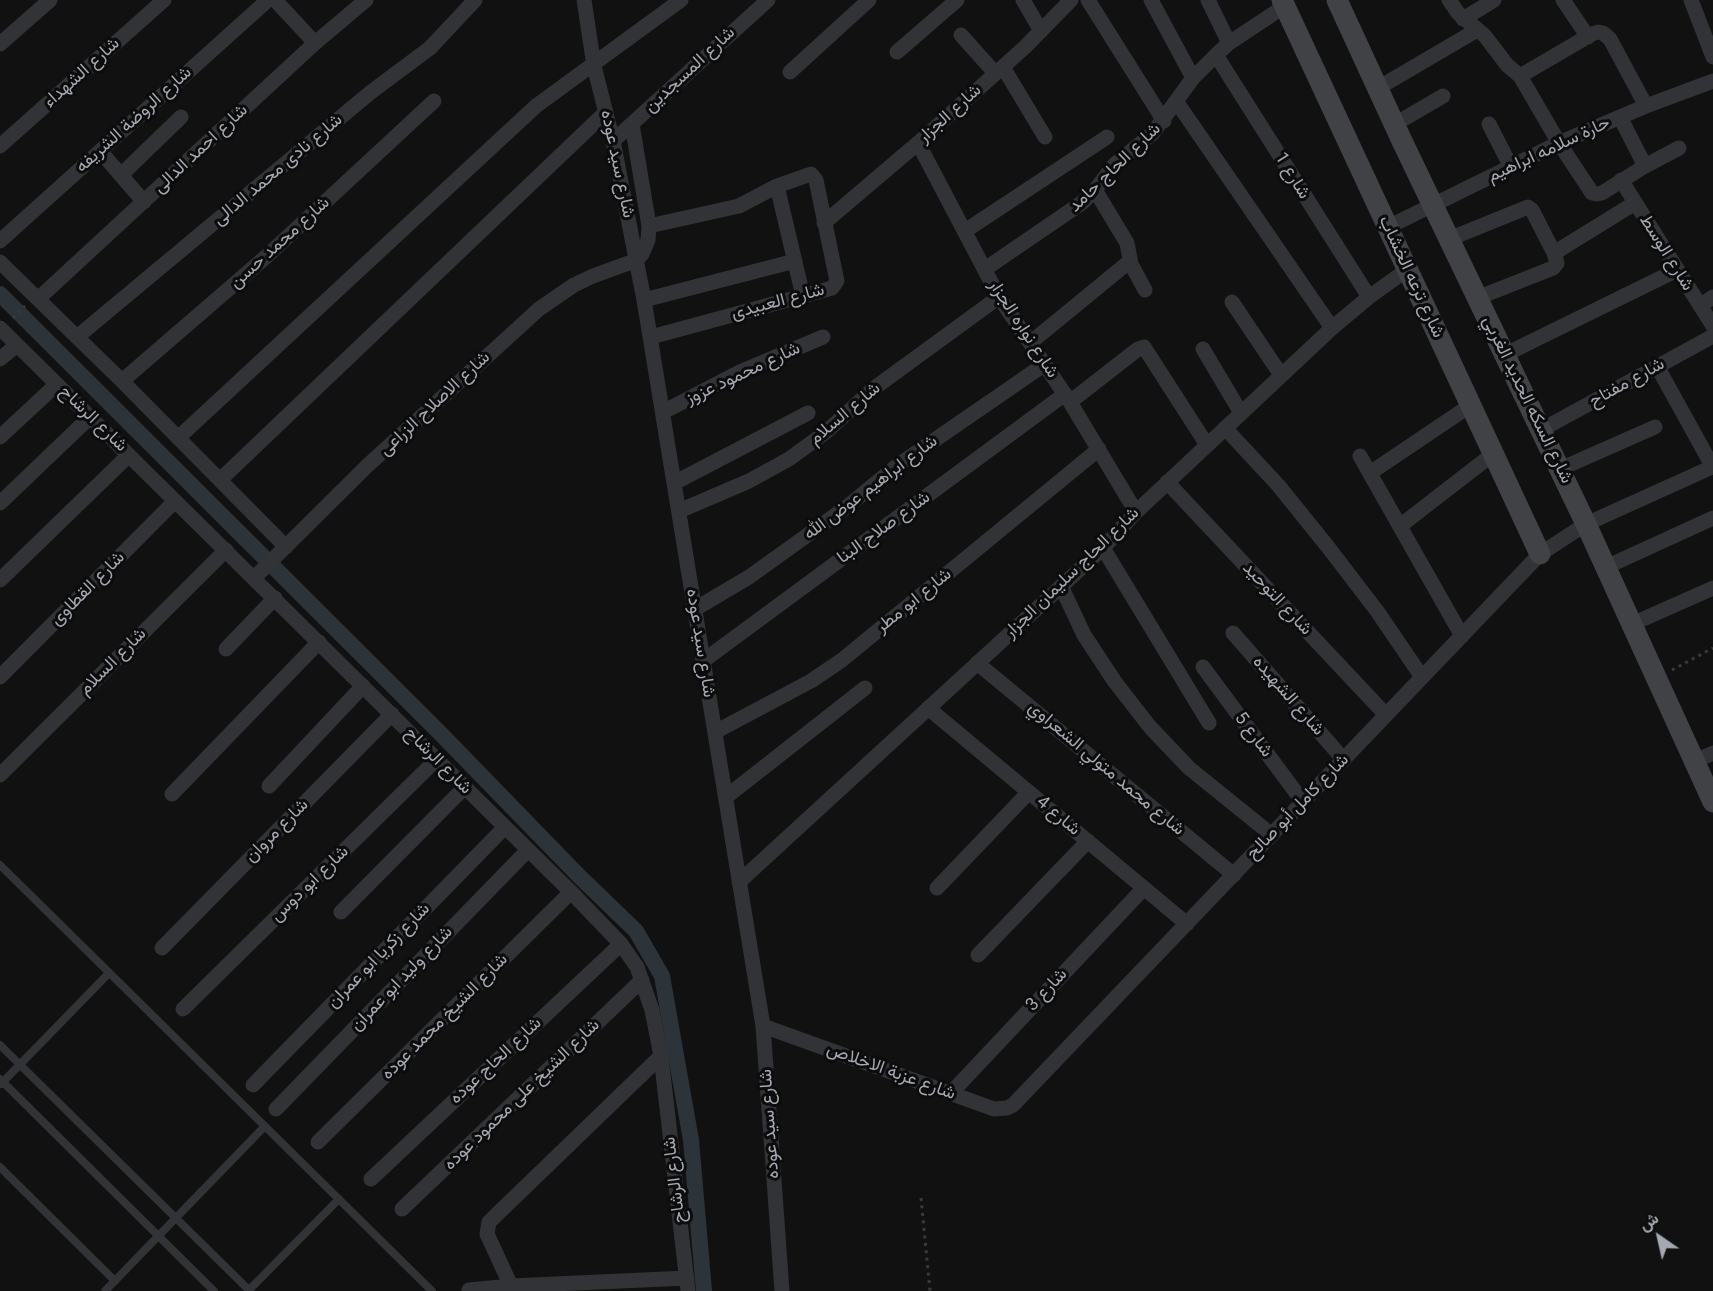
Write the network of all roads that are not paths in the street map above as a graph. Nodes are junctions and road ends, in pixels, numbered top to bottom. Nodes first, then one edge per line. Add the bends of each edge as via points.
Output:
1 (50, 0) edge
2 (164, 0) edge
3 (268, 0) edge
4 (275, 0) edge
5 (366, 0) edge
6 (475, 0) edge
7 (584, 0) edge
8 (681, 0) edge
9 (768, 0) edge
10 (869, 0) edge
11 (957, 0) edge
12 (1023, 0) edge
13 (1071, 0) edge
14 (1088, 0) edge
15 (1151, 0) edge
16 (1208, 0) edge
17 (1337, 0) edge
18 (1449, 0) edge
19 (1494, 0) edge
20 (1563, 0) edge
21 (1691, 0) edge
22 (1284, 3) edge
23 (1463, 19) junction
24 (1477, 30) junction
25 (1041, 31) junction
26 (961, 35) dead end
27 (1588, 37) junction
28 (315, 43) junction
29 (1229, 43) junction
30 (0, 44) edge
31 (897, 52) dead end
32 (1216, 55) junction
33 (1713, 57) edge
34 (594, 66) junction
35 (999, 70) junction
36 (790, 72) dead end
37 (1520, 76) junction
38 (1193, 78) junction
39 (1713, 81) edge
40 (1378, 88) junction
41 (1443, 96) dead end
42 (434, 101) dead end
43 (1176, 101) junction
44 (1646, 106) junction
45 (606, 112) junction
46 (181, 117) dead end
47 (1620, 117) junction
48 (1164, 121) junction
49 (632, 124) junction
50 (1395, 124) junction
51 (1489, 124) dead end
52 (1045, 137) dead end
53 (1107, 137) dead end
54 (613, 141) junction
55 (918, 142) junction
56 (1559, 143) junction
57 (0, 146) edge
58 (1678, 148) dead end
59 (100, 151) junction
60 (1645, 166) junction
61 (1511, 167) junction
62 (121, 175) junction
63 (1621, 180) junction
64 (777, 186) junction
65 (1095, 190) junction
66 (144, 202) junction
67 (1635, 204) junction
68 (1433, 205) junction
69 (824, 223) junction
70 (649, 226) junction
71 (1388, 227) junction
72 (965, 231) junction
73 (1449, 239) junction
74 (0, 241) edge
75 (1554, 253) junction
76 (637, 260) junction
77 (795, 261) junction
78 (1130, 261) junction
79 (0, 262) edge
80 (985, 269) junction
81 (1408, 269) junction
82 (1677, 270) junction
83 (1145, 290) dead end
84 (803, 296) junction
85 (999, 297) junction
86 (1369, 297) junction
87 (1713, 297) edge
88 (37, 298) junction
89 (1477, 298) junction
90 (645, 300) junction
91 (1232, 302) dead end
92 (1700, 306) junction
93 (1713, 326) edge
94 (1332, 328) junction
95 (1, 329) edge
96 (1713, 336) edge
97 (77, 337) junction
98 (651, 337) junction
99 (823, 337) dead end
100 (1030, 343) junction
101 (17, 345) junction
102 (1203, 350) dead end
103 (1504, 355) junction
104 (0, 358) edge
105 (1045, 364) junction
106 (1657, 366) junction
107 (1281, 375) junction
108 (122, 381) junction
109 (57, 384) junction
110 (1068, 398) junction
111 (1471, 405) junction
112 (663, 412) junction
113 (808, 413) dead end
114 (1241, 413) junction
115 (90, 417) junction
116 (1655, 427) dead end
117 (1226, 428) junction
118 (1541, 430) junction
119 (0, 437) edge
120 (178, 438) junction
121 (1207, 445) junction
122 (1099, 450) junction
123 (1493, 454) junction
124 (129, 455) junction
125 (1360, 456) dead end
126 (1560, 469) junction
127 (1370, 473) junction
128 (220, 480) junction
129 (1167, 482) junction
130 (674, 483) junction
131 (175, 501) junction
132 (0, 503) edge
133 (679, 511) junction
134 (1136, 512) junction
135 (1713, 518) edge
136 (1587, 524) junction
137 (1400, 526) junction
138 (286, 546) junction
139 (1103, 548) junction
140 (226, 550) junction
141 (1540, 554) junction
142 (1606, 567) junction
143 (254, 578) junction
144 (0, 580) edge
145 (1061, 586) junction
146 (1713, 588) edge
147 (275, 598) junction
148 (695, 609) junction
149 (1632, 624) junction
150 (1233, 633) dead end
151 (1462, 636) junction
152 (319, 642) junction
153 (226, 649) dead end
154 (703, 661) junction
155 (977, 663) junction
156 (1203, 667) dead end
157 (0, 677) edge
158 (1422, 677) junction
159 (363, 686) junction
160 (865, 688) dead end
161 (928, 708) junction
162 (392, 714) junction
163 (1386, 715) junction
164 (1209, 723) dead end
165 (715, 732) junction
166 (1704, 757) edge
167 (437, 759) junction
168 (1344, 760) junction
169 (0, 775) edge
170 (268, 786) dead end
171 (465, 787) junction
172 (1029, 792) junction
173 (172, 794) dead end
174 (726, 797) junction
175 (1303, 802) junction
176 (1713, 802) edge
177 (506, 827) junction
178 (1272, 835) junction
179 (1088, 841) junction
180 (528, 850) junction
181 (0, 865) edge
182 (1234, 874) junction
183 (739, 882) junction
184 (937, 888) dead end
185 (1144, 888) junction
186 (571, 892) junction
187 (341, 912) dead end
188 (1187, 924) junction
189 (621, 944) junction
190 (162, 948) dead end
191 (978, 955) dead end
192 (109, 973) junction
193 (642, 980) junction
194 (183, 1009) dead end
195 (763, 1026) junction
196 (0, 1045) edge
197 (661, 1056) junction
198 (20, 1065) junction
199 (1, 1082) edge
200 (253, 1085) dead end
201 (951, 1093) junction
202 (1018, 1101) joint
203 (276, 1109) dead end
204 (265, 1126) junction
205 (318, 1142) dead end
206 (0, 1167) edge
207 (370, 1179) dead end
208 (339, 1199) junction
209 (402, 1209) dead end
210 (176, 1218) junction
211 (158, 1236) junction
212 (115, 1281) junction
213 (687, 1284) edge
214 (512, 1286) junction
215 (469, 1290) edge
216 (105, 1291) edge
217 (214, 1291) edge
218 (249, 1291) edge
219 (432, 1291) edge
220 (782, 1291) edge

1 - 30 street
2 - 57 street, شارع الشهداء
3 - 59 street, شارع الروضة الشريفه
4 - 28 street
5 - 28 street, شارع احمد الدالى
6 - 97 street, شارع نادى محمد الدالى via 430,48 371,92
7 - 34 street, شارع سيد عوده
8 - 34 street
9 - 49 street, شارع المسجدين
10 - 36 street
11 - 31 street
12 - 25 street
13 - 25 street, شارع الجزار
14 - 48 street
15 - 38 street
16 - 29 street
17 - 40 street, شارع السكه الحديد الغربي
18 - 23 street
19 - 23 street
20 - 27 street
21 - 33 street
22 - 29 street, شارع الحاج حامد
22 - 71 street, شارع ترعه الخشاب
23 - 24 street
24 - 37 street
24 - 40 street
25 - 35 street, شارع الجزار
26 - 35 street
27 - 37 street
27 - 44 street via 1598,32 1607,35
28 - 66 street, شارع احمد الدالى
29 - 32 street, شارع الحاج حامد
32 - 38 street, شارع الحاج حامد
32 - 86 street, شارع 1
34 - 45 street, شارع سيد عوده
34 - 120 street via 537,106
35 - 52 street
35 - 55 street, شارع الجزار
37 - 56 street
38 - 43 street, شارع الحاج حامد
39 - 44 street, حارة سلامه ابراهيم
40 - 50 street, شارع السكه الحديد الغربي
41 - 50 street
42 - 108 street, شارع محمد حسن via 268,255
43 - 48 street, شارع الحاج حامد
43 - 94 street
44 - 47 street, حارة سلامه ابراهيم
45 - 54 street, شارع سيد عوده
45 - 128 street
46 - 62 street
47 - 56 street, حارة سلامه ابراهيم
47 - 60 street
48 - 65 street, شارع الحاج حامد via 1114,164
49 - 54 street, شارع المسجدين
49 - 70 street
50 - 68 street, شارع السكه الحديد الغربي
51 - 61 street
53 - 72 street
54 - 76 street, شارع سيد عوده
55 - 69 street, شارع الجزار
55 - 72 street, شارع نواره الجزار
56 - 61 street, حارة سلامه ابراهيم
56 - 63 street via 1592,193 1602,193
58 - 60 street
59 - 62 street
59 - 74 street, شارع الروضة الشريفه
60 - 63 street
61 - 68 street, حارة سلامه ابراهيم
62 - 66 street
63 - 67 street, شارع الوسط
64 - 69 street, شارع العبيدى via 808,174 813,176
64 - 70 street, شارع العبيدى via 739,207
64 - 77 street
65 - 78 street via 1127,243
65 - 80 street, شارع الحاج حامد
66 - 88 street, شارع احمد الدالى
67 - 75 street
67 - 82 street, شارع الوسط
68 - 71 street, حارة سلامه ابراهيم
68 - 73 street, شارع السكه الحديد الغربي
69 - 84 street, شارع العبيدى via 837,283
70 - 76 street via 646,248
71 - 81 street, شارع ترعه الخشاب
72 - 80 street, شارع نواره الجزار
73 - 75 street via 1528,207
73 - 89 street, شارع السكه الحديد الغربي
75 - 89 street via 1557,263 1553,268
76 - 90 street, شارع سيد عوده
76 - 138 street, شارع الاصلاح الزراعى via 593,276 539,309 367,466
77 - 84 street
77 - 90 street
78 - 83 street
78 - 100 street
79 - 88 street
80 - 85 street, شارع نواره الجزار
81 - 86 street, شارع الحاج سليمان الجزار
81 - 111 street, شارع ترعه الخشاب
82 - 92 street, شارع الوسط
82 - 103 street
84 - 98 street, شارع العبيدى
85 - 100 street, شارع نواره الجزار
85 - 133 street, شارع السلام via 873,389 808,447 770,471
86 - 94 street, شارع الحاج سليمان الجزار
87 - 92 street
88 - 97 street
89 - 103 street, شارع السكه الحديد الغربي
90 - 98 street, شارع سيد عوده
91 - 107 street
92 - 93 street, شارع الوسط
94 - 107 street, شارع الحاج سليمان الجزار
95 - 101 street, شارع الرشاح
96 - 106 street, شارع مفتاح
97 - 108 street
98 - 112 street, شارع سيد عوده
99 - 112 street, شارع محمود عزوز via 740,372
100 - 105 street, شارع نواره الجزار
101 - 104 street
101 - 109 street, شارع الرشاح
102 - 114 street
103 - 118 street, شارع السكه الحديد الغربي
105 - 110 street, شارع نواره الجزار
105 - 148 street, شارع ابراهيم عوض الله via 894,468 749,577
106 - 118 street, شارع مفتاح
106 - 136 street, شارع كامل أبو صالح via 1710,468
107 - 114 street, شارع الحاج سليمان الجزار
108 - 120 street
109 - 115 street, شارع الرشاح
109 - 119 street
110 - 121 street, شارع صلاح البنا via 1144,347
110 - 122 street, شارع نواره الجزار
110 - 154 street, شارع صلاح البنا
111 - 123 street, شارع ترعه الخشاب
111 - 127 street
112 - 130 street, شارع سيد عوده
113 - 130 street
114 - 117 street, شارع الحاج سليمان الجزار
115 - 124 street, شارع الرشاح
115 - 132 street
116 - 126 street
117 - 121 street, شارع الحاج سليمان الجزار
117 - 158 street via 1328,547
118 - 126 street, شارع السكه الحديد الغربي
120 - 128 street
121 - 129 street, شارع الحاج سليمان الجزار
122 - 134 street, شارع نواره الجزار
122 - 165 street, شارع ابو مطر via 842,660
123 - 137 street
123 - 141 street, شارع ترعه الخشاب
124 - 131 street, شارع الرشاح
124 - 144 street
125 - 127 street
126 - 136 street, شارع السكه الحديد الغربي
127 - 137 street
128 - 138 street
129 - 134 street, شارع الحاج سليمان الجزار
129 - 163 street, شارع التوحيد
130 - 133 street, شارع سيد عوده
131 - 140 street, شارع الرشاح
131 - 157 street, شارع القطاوى
133 - 148 street, شارع سيد عوده
134 - 139 street, شارع الحاج سليمان الجزار
135 - 142 street
136 - 141 street, شارع كامل أبو صالح
136 - 142 street, شارع السكه الحديد الغربي
137 - 151 street
138 - 143 street, شارع الاصلاح الزراعى
139 - 145 street, شارع الحاج سليمان الجزار
139 - 164 street
140 - 143 street, شارع الرشاح
140 - 169 street, شارع السلام
141 - 151 street, شارع كامل أبو صالح
142 - 149 street, شارع السكه الحديد الغربي
143 - 147 street, شارع الرشاح
145 - 155 street, شارع الحاج سليمان الجزار
145 - 178 street via 1084,635 1150,727 1190,768
146 - 149 street
147 - 152 street, شارع الرشاح
147 - 153 street
148 - 154 street, شارع سيد عوده
149 - 166 street, شارع السكه الحديد الغربي via 1657,678
150 - 168 street, شارع الشهيده
151 - 158 street, شارع كامل أبو صالح
152 - 159 street, شارع الرشاح
152 - 173 street
154 - 165 street, شارع سيد عوده
155 - 161 street, شارع الحاج سليمان الجزار
155 - 182 street, شارع محمد متولي الشعراوي
156 - 175 street, شارع 5
158 - 163 street, شارع كامل أبو صالح
159 - 162 street, شارع الرشاح
159 - 170 street
160 - 174 street
161 - 172 street, شارع 4
161 - 183 street, شارع الحاج سليمان الجزار
162 - 167 street, شارع الرشاح
162 - 190 street, شارع مروان
163 - 168 street, شارع كامل أبو صالح
165 - 174 street, شارع سيد عوده
166 - 176 street, شارع السكه الحديد الغربي
167 - 171 street, شارع الرشاح
167 - 194 street, شارع ابو دوس
168 - 175 street, شارع كامل أبو صالح
171 - 177 street, شارع الرشاح
171 - 187 street
172 - 179 street, شارع 4
172 - 184 street
174 - 183 street, شارع سيد عوده
175 - 178 street, شارع كامل أبو صالح
177 - 180 street, شارع الرشاح
177 - 200 street, شارع زكريا ابو عمران
178 - 182 street, شارع كامل أبو صالح
179 - 185 street, شارع 4
179 - 191 street
180 - 186 street, شارع الرشاح
180 - 203 street, شارع وليد ابو عمران
181 - 192 lane
182 - 188 street, شارع كامل أبو صالح
183 - 195 street, شارع سيد عوده
185 - 188 street, شارع 4
185 - 201 street, شارع 3
186 - 189 street, شارع الرشاح
186 - 205 street, شارع الشيخ محمد عوده
188 - 202 street, شارع كامل أبو صالح
189 - 193 street, شارع الرشاح
189 - 207 street, شارع الحاج عوده
192 - 198 lane
192 - 204 lane
193 - 197 street, شارع الرشاح
193 - 209 street, شارع الشيخ على محمود عوده
195 - 201 street, شارع عزبة الاخلاص
195 - 220 street, شارع سيد عوده
196 - 198 lane
197 - 213 street, شارع الرشاح
197 - 214 street via 489,1222 487,1234
198 - 199 lane
198 - 210 lane
199 - 211 lane
201 - 202 street, شارع عزبة الاخلاص via 1000,1109
204 - 208 lane
204 - 210 lane
206 - 212 lane
208 - 218 lane
208 - 219 lane
210 - 211 lane
210 - 218 lane
211 - 212 lane
211 - 217 lane
212 - 216 lane
213 - 214 street
214 - 215 street

